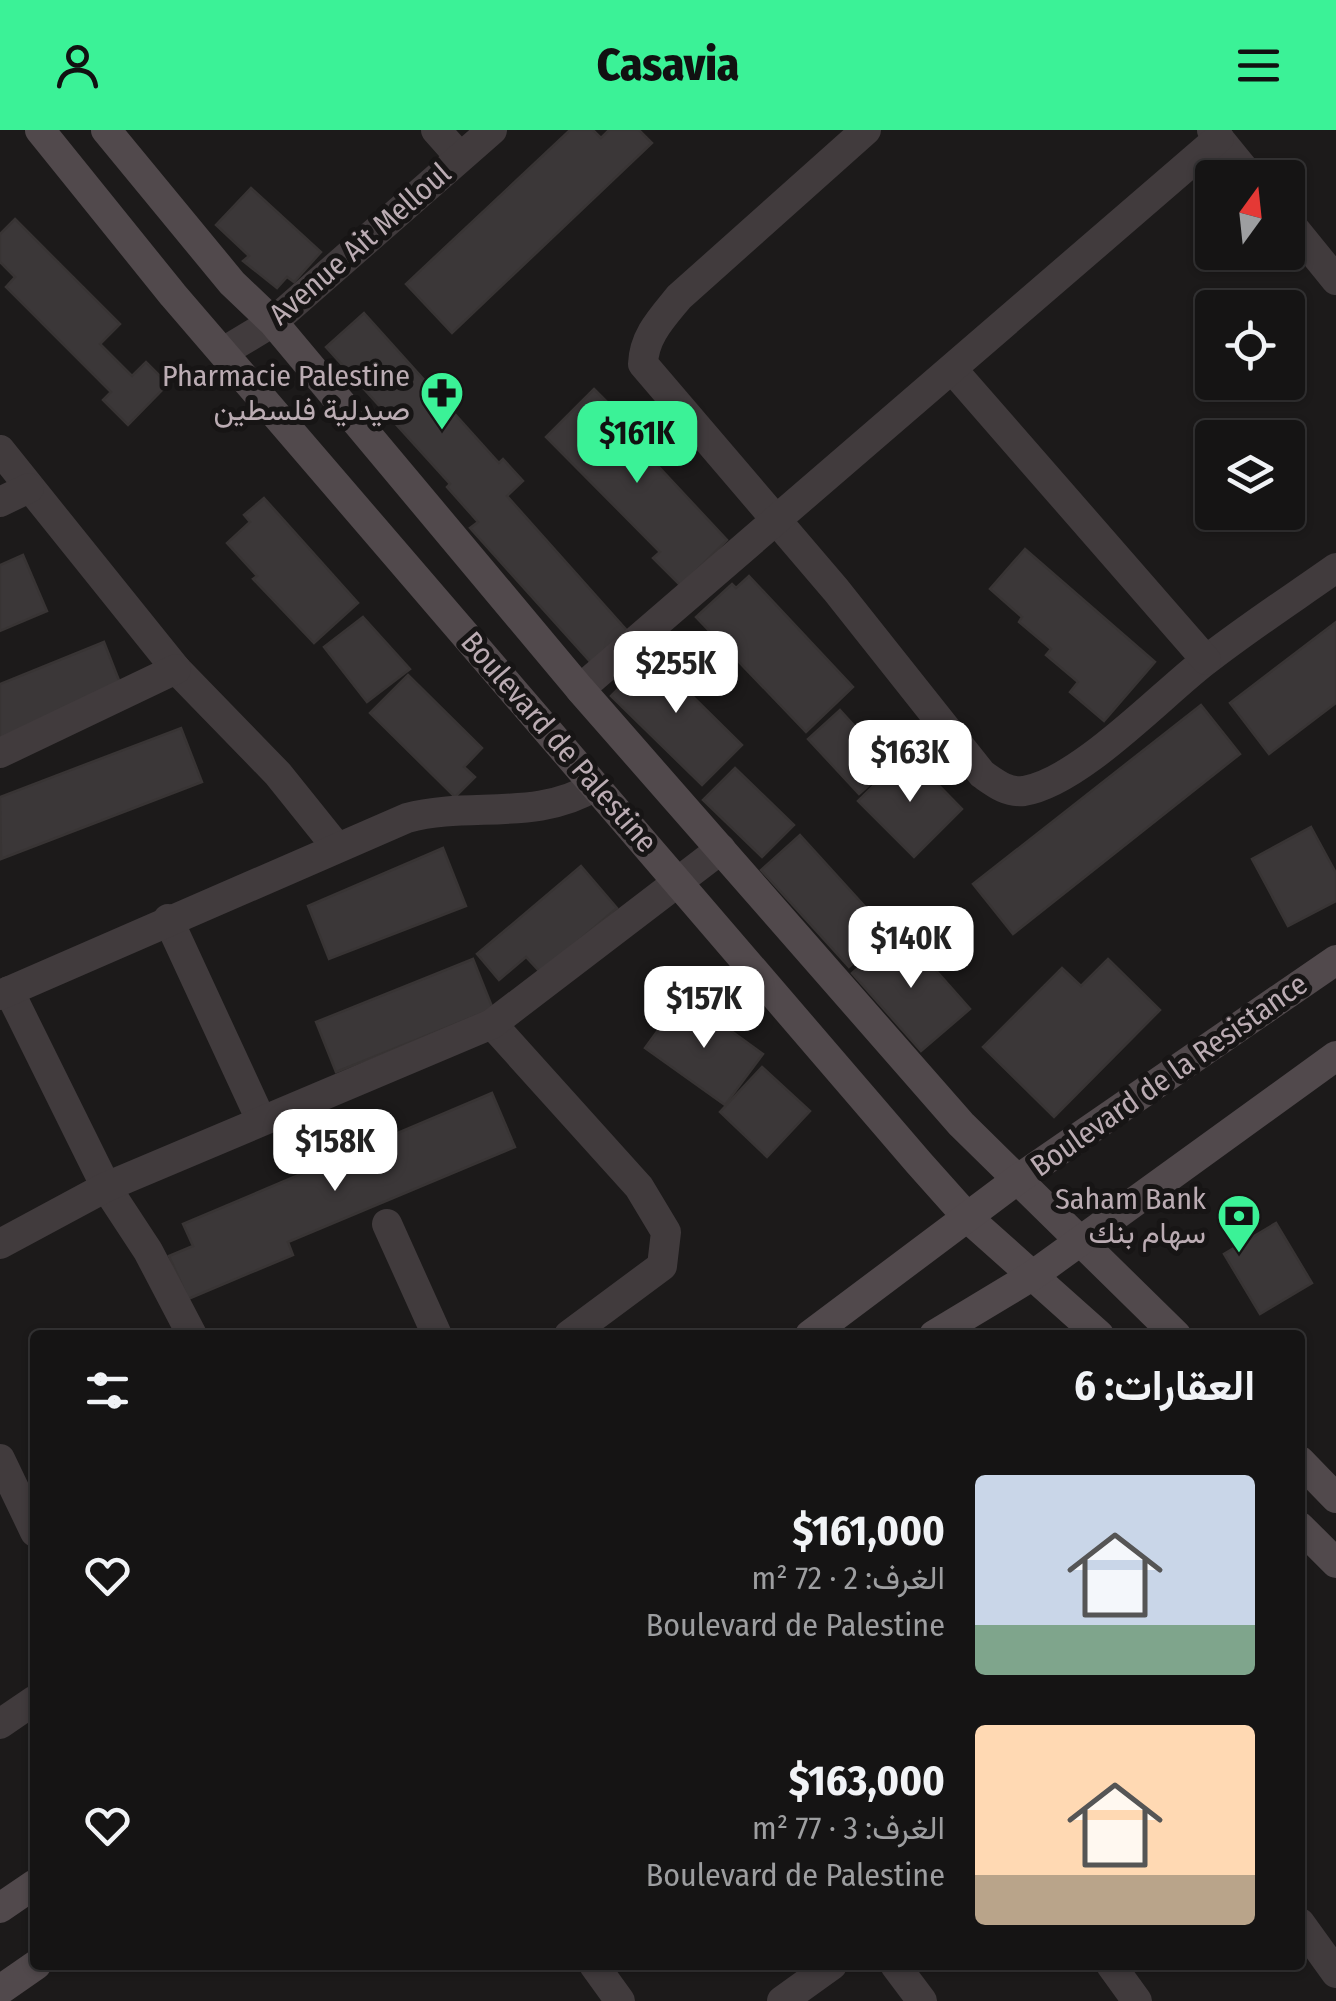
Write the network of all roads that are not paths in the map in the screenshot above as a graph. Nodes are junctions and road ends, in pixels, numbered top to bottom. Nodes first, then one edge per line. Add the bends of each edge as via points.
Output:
1 (40, 130) edge
2 (106, 130) edge
3 (436, 130) edge
4 (492, 130) edge
5 (866, 130) edge
6 (1215, 134) edge
7 (460, 157) junction
8 (1236, 160) edge
9 (1305, 240) edge
10 (1333, 270) edge
11 (273, 322) junction
12 (224, 352) junction
13 (952, 369) junction
14 (0, 450) edge
15 (29, 488) junction
16 (0, 502) edge
17 (774, 518) junction
18 (1336, 568) edge
19 (1206, 660) junction
20 (176, 669) junction
21 (580, 690) junction
22 (0, 753) edge
23 (595, 786) junction
24 (334, 846) junction
25 (721, 849) junction
26 (678, 881) junction
27 (168, 919) junction
28 (1336, 960) edge
29 (4, 993) edge
30 (492, 1024) junction
31 (1336, 1056) edge
32 (260, 1118) junction
33 (1018, 1179) junction
34 (106, 1187) junction
35 (969, 1219) junction
36 (387, 1224) dead end
37 (1083, 1240) junction
38 (0, 1244) edge
39 (1032, 1276) junction
40 (189, 1330) edge
41 (435, 1330) edge
42 (577, 1330) edge
43 (817, 1330) edge
44 (942, 1330) edge
45 (1092, 1330) edge
46 (1171, 1330) edge
47 (0, 1459) edge
48 (1305, 1466) edge
49 (1336, 1498) edge
50 (30, 1522) edge
51 (1305, 1532) edge
52 (1336, 1562) edge
53 (30, 1703) edge
54 (0, 1724) edge
55 (30, 1887) edge
56 (0, 1908) edge
57 (1305, 1930) edge
58 (30, 1969) edge
59 (596, 1970) edge
60 (821, 1970) edge
61 (899, 1970) edge
62 (1115, 1970) edge
63 (1336, 1973) edge
64 (791, 1984) edge
65 (0, 1990) edge
66 (609, 1998) edge
67 (922, 2001) edge
68 (1137, 2001) edge

1 - 12 street, Boulevard de Palestine
2 - 11 street, Boulevard de Palestine via 232,283
3 - 7 street
4 - 7 street, Avenue Ait Melloul
5 - 17 street via 679,296 644,348 642,364 656,385
6 - 8 street
6 - 13 street
7 - 11 street, Avenue Ait Melloul
9 - 10 street
11 - 12 street, Avenue Ait Melloul
11 - 21 street, Boulevard de Palestine
12 - 23 street, Boulevard de Palestine
13 - 17 street
13 - 19 street
14 - 15 street
15 - 16 street
15 - 20 street
17 - 19 street via 982,774 1002,788 1021,792 1059,776
17 - 21 street
18 - 19 street
20 - 22 street
20 - 24 street via 278,774
21 - 25 street, Boulevard de Palestine
23 - 24 street via 535,807 423,814
23 - 26 street, Boulevard de Palestine
24 - 27 street
25 - 26 street
25 - 33 street, Boulevard de Palestine via 961,1124
26 - 30 street
26 - 35 street, Boulevard de Palestine
27 - 29 street
27 - 32 street
28 - 33 street, Boulevard de la Resistance
29 - 34 street
30 - 32 street
30 - 42 street via 639,1187 666,1232 662,1266
31 - 37 street
32 - 34 street
33 - 35 street, Boulevard de la Resistance
33 - 37 street, Boulevard de Palestine
34 - 38 street
34 - 40 street
35 - 39 street, Boulevard de Palestine
35 - 43 street, Boulevard de la Resistance
36 - 41 street
37 - 39 street
37 - 46 street, Boulevard de Palestine
39 - 44 street
39 - 45 street, Boulevard de Palestine
47 - 50 street
48 - 49 street
51 - 52 street
53 - 54 street
55 - 56 street
57 - 63 street
58 - 65 street
59 - 66 street
60 - 64 street
61 - 67 street
62 - 68 street

